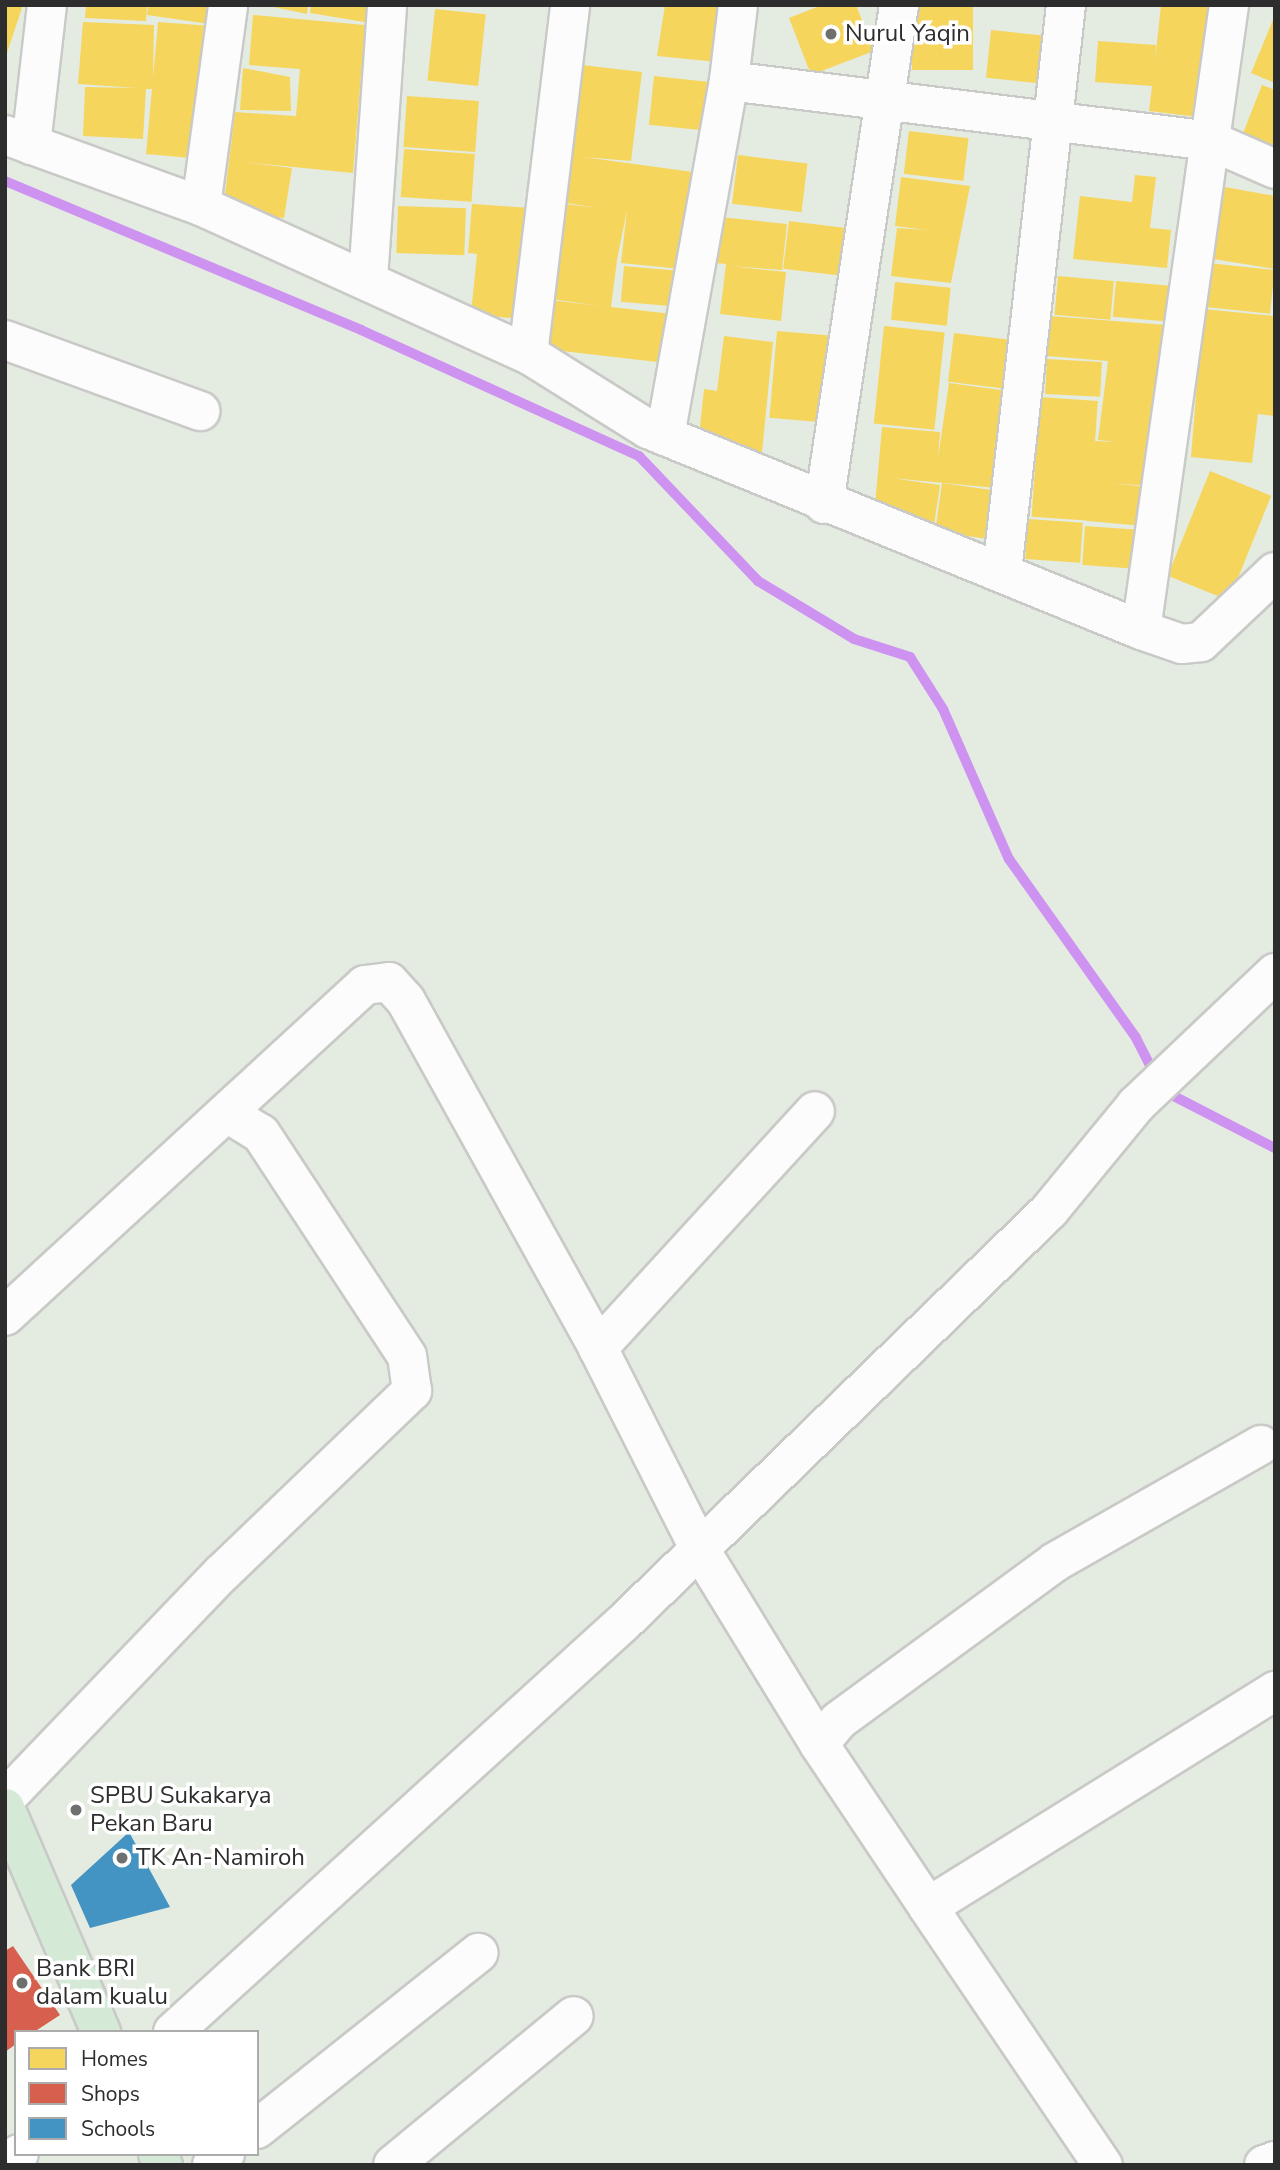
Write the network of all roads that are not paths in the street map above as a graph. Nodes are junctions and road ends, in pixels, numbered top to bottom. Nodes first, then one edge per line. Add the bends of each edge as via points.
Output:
1 (47, 5) edge
2 (228, 5) edge
3 (387, 5) edge
4 (570, 5) edge
5 (738, 5) edge
6 (899, 5) edge
7 (1066, 5) edge
8 (1229, 5) edge
9 (729, 81) junction
10 (887, 100) junction
11 (1053, 121) junction
12 (18, 140) edge
13 (1211, 141) junction
14 (1275, 169) edge
15 (201, 206) junction
16 (368, 279) junction
17 (5, 340) edge
18 (528, 354) junction
19 (200, 411) dead end
20 (665, 436) junction
21 (824, 504) junction
22 (1002, 571) junction
23 (1275, 572) edge
24 (1140, 630) junction
25 (1275, 973) edge
26 (815, 1111) dead end
27 (229, 1114) junction
28 (5, 1316) edge
29 (598, 1348) junction
30 (1261, 1445) dead end
31 (699, 1548) junction
32 (1275, 1691) edge
33 (818, 1744) junction
34 (5, 1799) edge
35 (5, 1808) edge
36 (928, 1907) junction
37 (478, 1953) dead end
38 (574, 2016) dead end
39 (99, 2030) edge
40 (175, 2030) edge
41 (259, 2127) edge
42 (1275, 2161) edge
43 (393, 2165) edge
44 (1104, 2165) edge
45 (1264, 2165) edge

1 - 12 street
2 - 15 street
3 - 16 street
4 - 18 street
5 - 9 street
6 - 10 street
7 - 11 street
8 - 13 street
9 - 10 street
9 - 20 street
10 - 11 street
10 - 21 street
11 - 13 street
11 - 22 street
12 - 15 street
13 - 14 street
13 - 24 street
15 - 16 street
16 - 18 street
17 - 19 street
18 - 20 street
20 - 21 street
21 - 22 street
22 - 24 street
23 - 24 street via 1196,644
25 - 31 street via 1136,1105 1049,1211
26 - 29 street
27 - 28 street
27 - 29 street via 365,985 389,982 406,1001
27 - 34 street via 261,1134 369,1297 411,1363 412,1391 221,1574
29 - 31 street
30 - 33 street via 1055,1562 838,1721
31 - 33 street
31 - 40 street
32 - 36 street
33 - 36 street
35 - 39 main road
36 - 44 street
37 - 41 street
38 - 43 street
42 - 45 street

